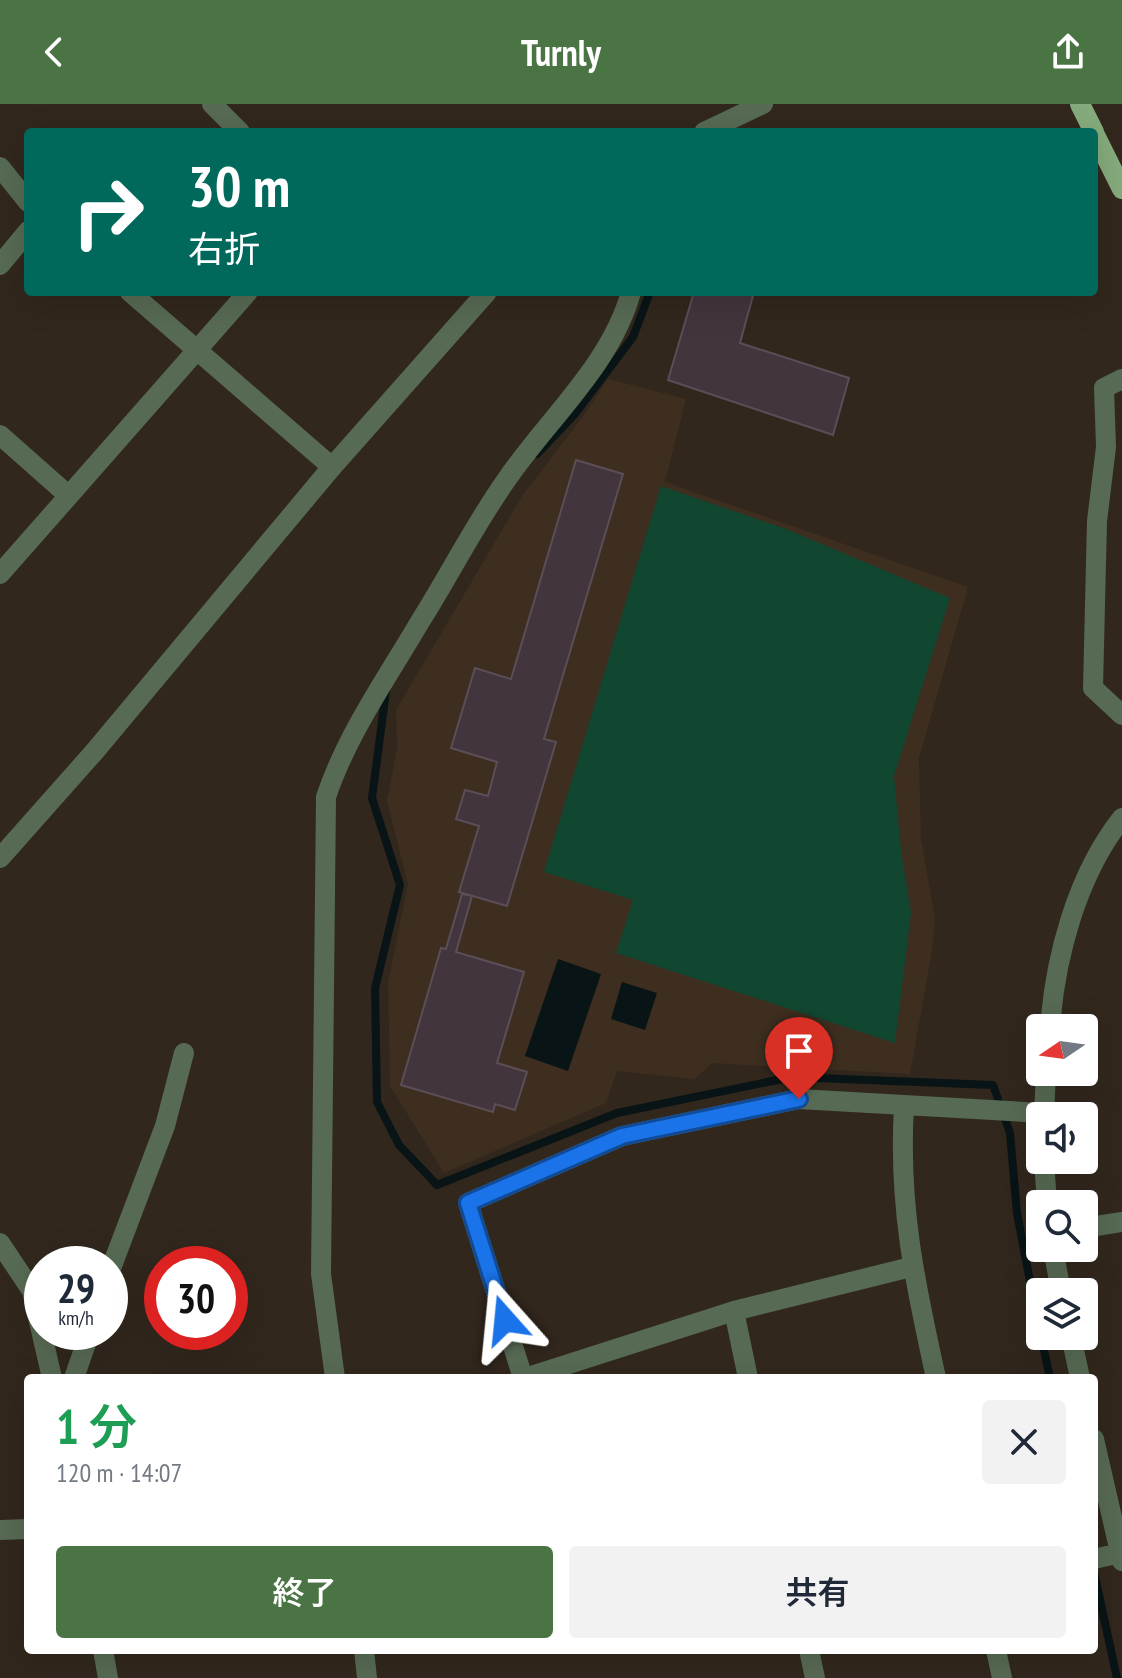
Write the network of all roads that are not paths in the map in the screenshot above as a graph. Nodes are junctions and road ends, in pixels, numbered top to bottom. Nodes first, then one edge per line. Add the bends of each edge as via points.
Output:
1 (212, 104) edge
2 (763, 104) edge
3 (1080, 104) edge
4 (236, 128) edge
5 (712, 128) edge
6 (1092, 128) edge
7 (1098, 140) edge
8 (0, 167) edge
9 (1122, 189) edge
10 (24, 197) edge
11 (24, 236) edge
12 (0, 265) edge
13 (135, 296) edge
14 (245, 296) edge
15 (483, 296) edge
16 (630, 296) edge
17 (199, 349) junction
18 (1122, 379) edge
19 (0, 435) edge
20 (332, 467) junction
21 (69, 496) junction
22 (0, 574) edge
23 (1122, 715) edge
24 (1122, 818) edge
25 (0, 858) edge
26 (1052, 1014) edge
27 (184, 1053) dead end
28 (904, 1106) junction
29 (1026, 1114) edge
30 (1122, 1222) edge
31 (1098, 1226) edge
32 (0, 1243) edge
33 (119, 1246) edge
34 (911, 1267) junction
35 (734, 1311) junction
36 (84, 1350) edge
37 (1074, 1350) edge
38 (51, 1374) edge
39 (75, 1374) edge
40 (334, 1374) edge
41 (523, 1374) edge
42 (537, 1374) edge
43 (747, 1374) edge
44 (935, 1374) edge
45 (1079, 1374) edge
46 (1098, 1456) edge
47 (24, 1529) edge
48 (0, 1530) edge
49 (1121, 1557) edge
50 (1098, 1559) edge
51 (104, 1654) edge
52 (364, 1654) edge
53 (810, 1654) edge
54 (997, 1654) edge
55 (108, 1678) edge
56 (367, 1678) edge
57 (815, 1678) edge
58 (1002, 1678) edge

1 - 4 street
2 - 5 street
3 - 6 main road
7 - 9 main road
8 - 10 street
11 - 12 street
13 - 17 street
14 - 17 street
15 - 20 street
16 - 40 street via 576,395 507,478 360,721 326,797 321,1274
17 - 20 street
17 - 21 street
18 - 23 street via 1104,388 1106,447 1097,521 1093,688
19 - 21 street
20 - 25 street
21 - 22 street
24 - 26 street via 1107,838 1067,925
27 - 33 street via 165,1126
28 - 29 street
28 - 34 street via 900,1157
28 - 41 street via 799,1099 622,1136 468,1203
30 - 31 street
32 - 38 street via 32,1291
34 - 35 street
34 - 44 street
35 - 42 street
35 - 43 street
36 - 39 street
37 - 45 street
46 - 49 street
47 - 48 street
49 - 50 street
51 - 55 street
52 - 56 street
53 - 57 street
54 - 58 street

